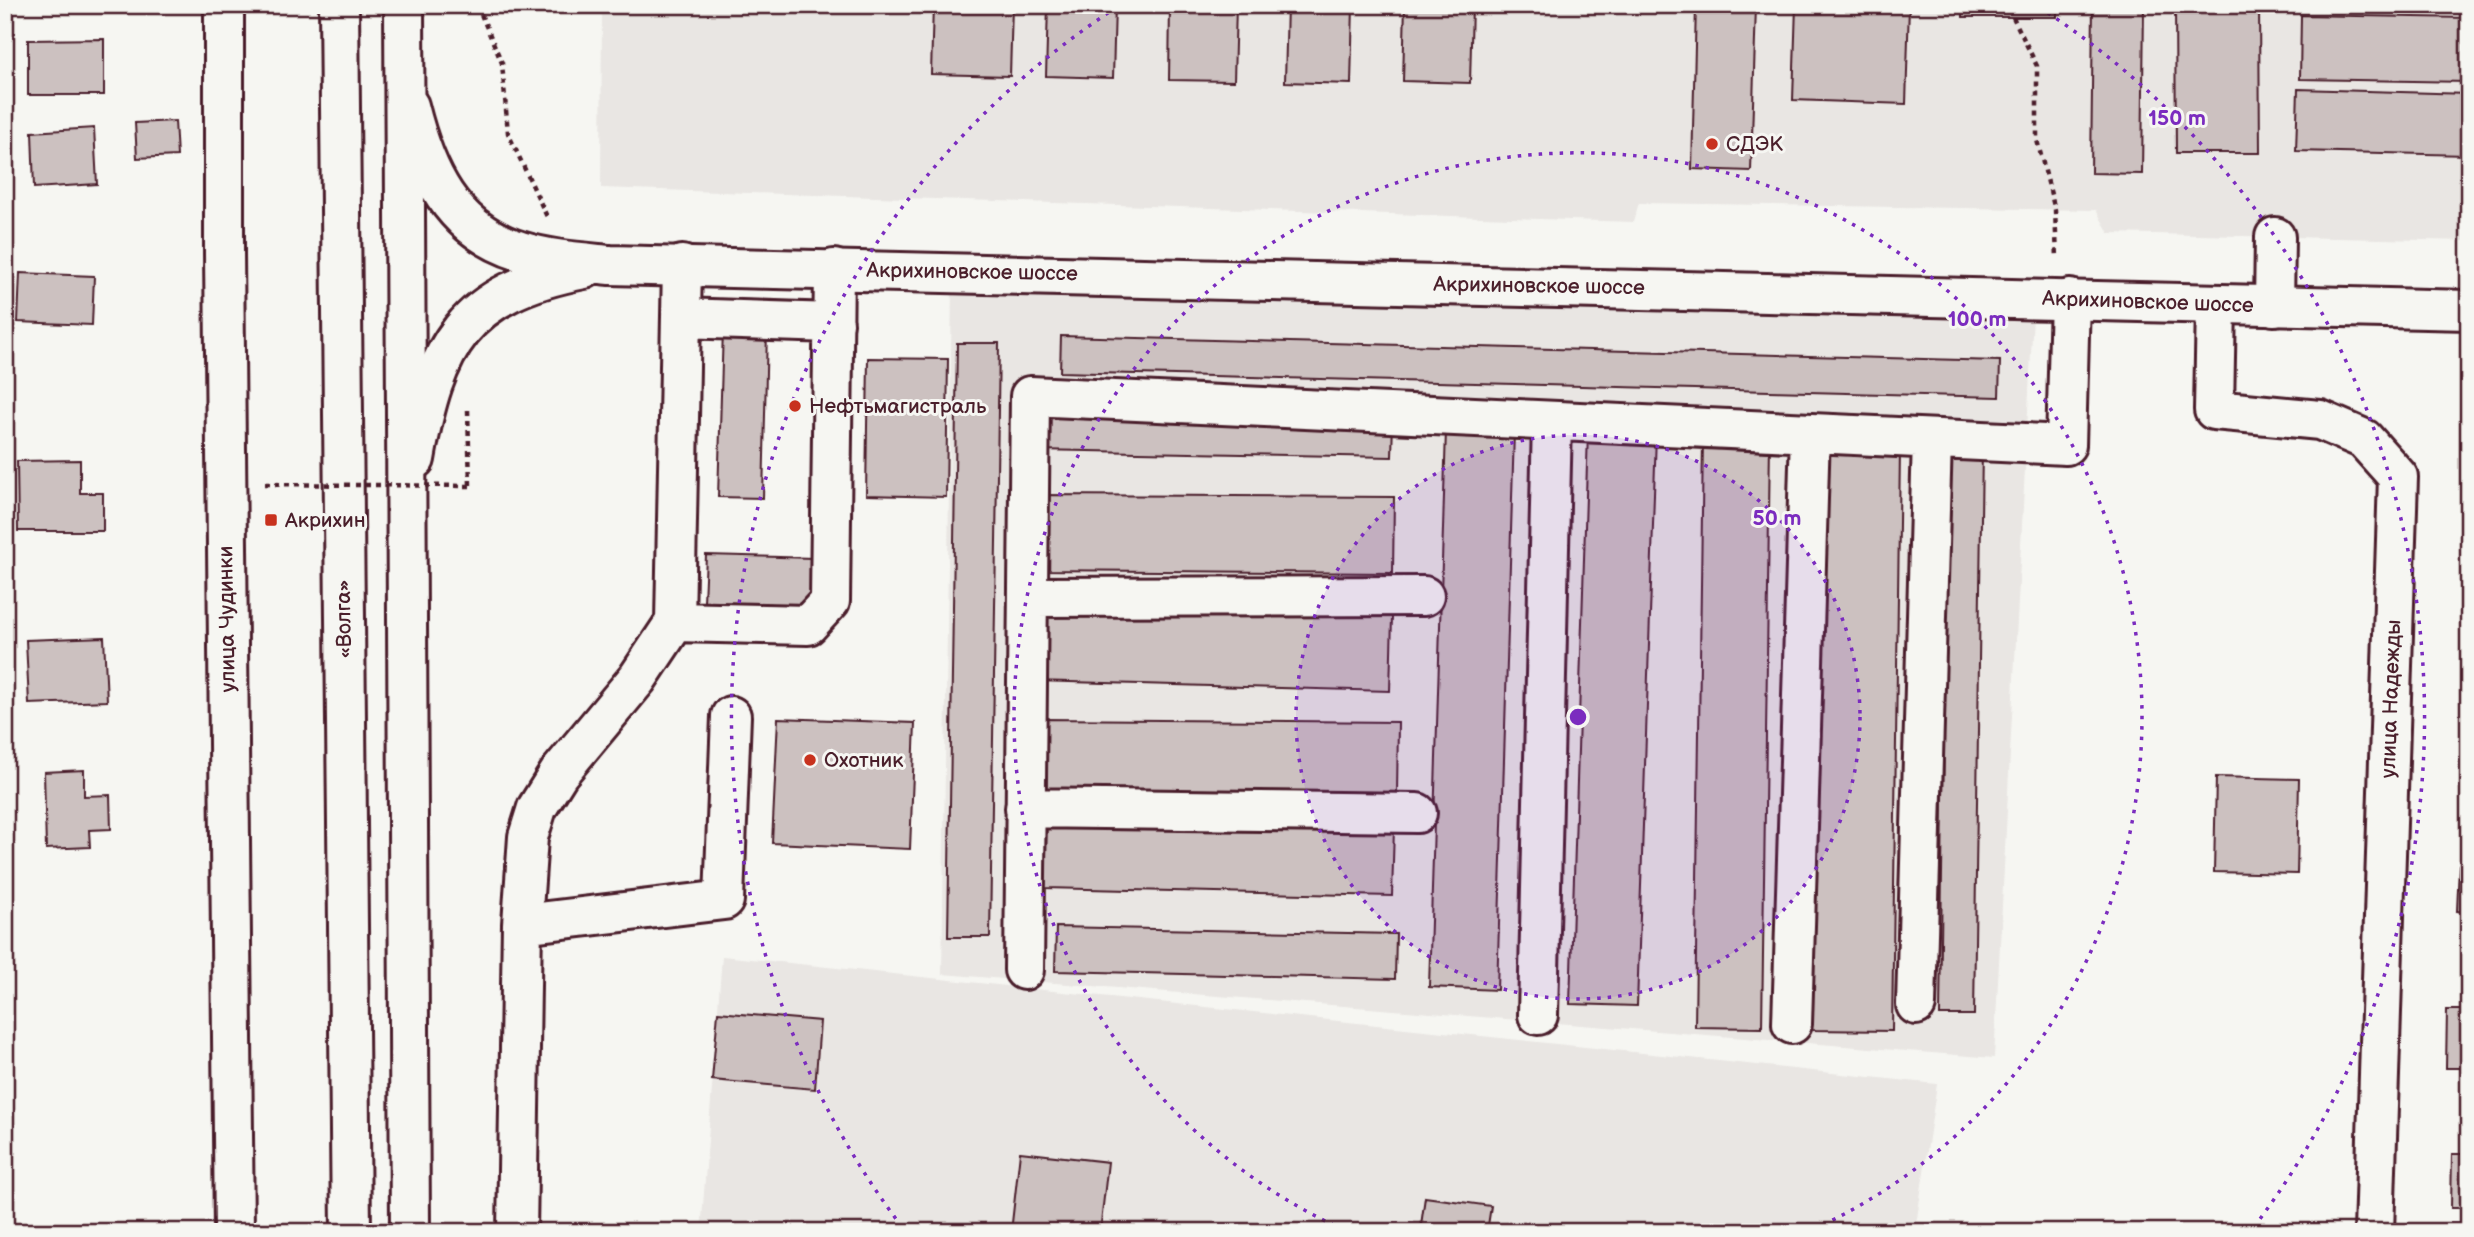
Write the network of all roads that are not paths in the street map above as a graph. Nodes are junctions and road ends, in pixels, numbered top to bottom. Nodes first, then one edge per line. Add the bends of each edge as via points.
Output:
1 (224, 5) edge
2 (339, 5) edge
3 (404, 5) edge
4 (405, 91) junction
5 (2274, 237) dead end
6 (610, 265) junction
7 (682, 265) junction
8 (834, 269) junction
9 (2070, 299) junction
10 (2216, 304) junction
11 (2274, 306) junction
12 (2469, 310) edge
13 (681, 318) junction
14 (834, 323) junction
15 (1552, 421) junction
16 (1810, 433) junction
17 (1932, 439) junction
18 (407, 503) junction
19 (1424, 596) dead end
20 (1028, 597) junction
21 (675, 622) junction
22 (731, 716) dead end
23 (1025, 808) junction
24 (1417, 813) dead end
25 (522, 924) junction
26 (1024, 970) dead end
27 (1916, 1005) dead end
28 (1538, 1015) dead end
29 (1792, 1024) dead end
30 (234, 1232) edge
31 (351, 1232) edge
32 (410, 1232) edge
33 (517, 1232) edge
34 (2374, 1232) edge

1 - 30 main road, улица Чудинки
2 - 31 main road, «Волга»
3 - 4 main road
4 - 6 main road, Акрихиновское шоссе via 418,145 439,190 464,219 492,240 519,251
4 - 18 main road
5 - 11 main road
6 - 7 main road, Акрихиновское шоссе
6 - 18 main road, Акрихиновское шоссе via 518,287 485,306 458,331 438,368 423,416
7 - 8 main road, Акрихиновское шоссе
7 - 13 main road
8 - 9 main road, Акрихиновское шоссе via 1032,281
8 - 14 main road
9 - 10 main road, Акрихиновское шоссе
9 - 17 main road via 2066,445
10 - 11 main road, Акрихиновское шоссе
10 - 34 main road, улица Надежды via 2214,410 2320,420 2364,439 2398,477
11 - 12 main road, Акрихиновское шоссе
13 - 14 main road
13 - 21 main road
14 - 21 main road via 830,601 808,625
15 - 16 main road
15 - 20 main road via 1030,396
15 - 28 main road
16 - 17 main road
16 - 29 main road
17 - 27 main road
18 - 32 main road
19 - 20 main road
20 - 23 main road
21 - 25 main road via 537,808 528,837
22 - 25 main road via 724,900
23 - 24 main road
23 - 26 main road
25 - 33 main road

